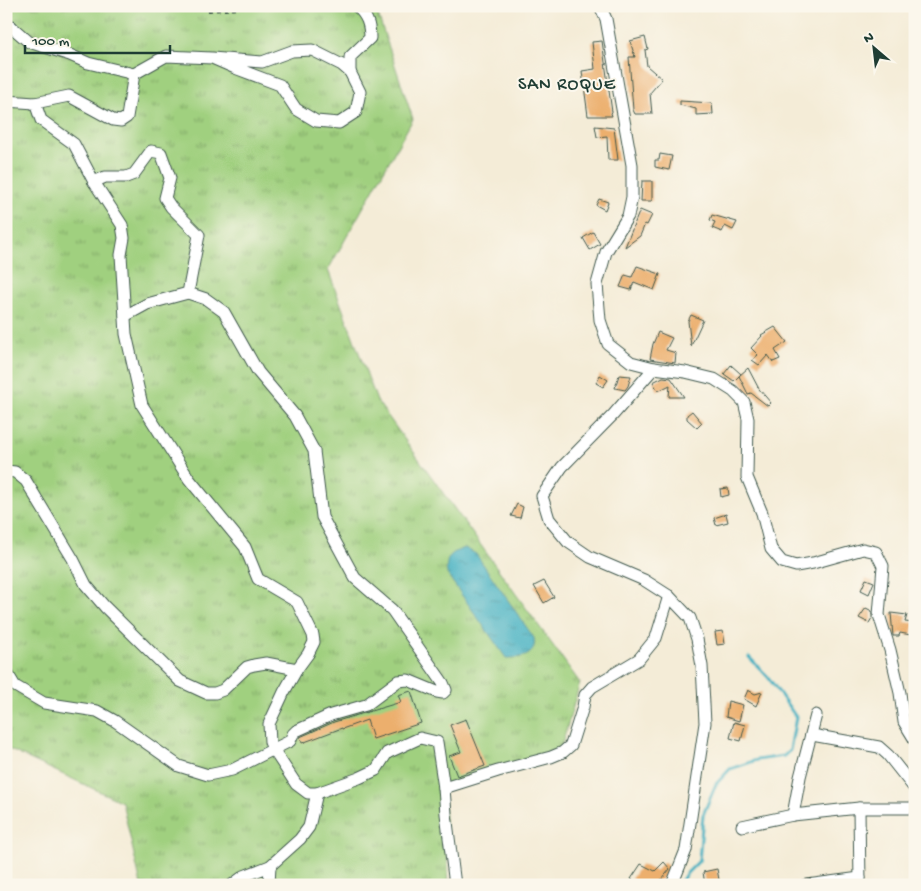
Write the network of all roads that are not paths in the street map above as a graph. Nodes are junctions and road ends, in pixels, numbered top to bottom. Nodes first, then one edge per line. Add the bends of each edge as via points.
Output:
1 (356, 6) edge
2 (600, 6) edge
3 (6, 22) edge
4 (212, 58) junction
5 (350, 72) junction
6 (134, 74) junction
7 (6, 101) edge
8 (35, 103) junction
9 (94, 182) junction
10 (188, 293) junction
11 (125, 316) junction
12 (654, 368) junction
13 (6, 471) edge
14 (669, 596) junction
15 (297, 669) junction
16 (6, 671) edge
17 (816, 714) dead end
18 (812, 735) junction
19 (915, 740) edge
20 (273, 749) junction
21 (456, 784) junction
22 (444, 788) junction
23 (915, 789) edge
24 (318, 793) junction
25 (859, 808) junction
26 (898, 808) junction
27 (915, 808) edge
28 (446, 814) junction
29 (793, 815) junction
30 (742, 826) dead end
31 (270, 866) junction
32 (860, 881) edge
33 (232, 885) edge
34 (269, 885) edge
35 (454, 885) edge
36 (672, 885) edge
37 (807, 885) edge

1 - 5 street via 370,27 370,38 350,57
2 - 12 street via 606,19 632,164 632,197 628,216 606,252 597,284 600,320 608,344 631,362
3 - 6 street via 29,42 88,63
4 - 5 street via 262,62 292,51 312,50
4 - 5 street via 280,85 296,108 316,122 339,123 356,112 360,92
4 - 6 street via 166,56
6 - 8 street via 127,117 121,121 113,120 69,96
7 - 8 street
8 - 9 street via 41,120 74,144
9 - 10 street via 105,177 134,174 151,151 161,153 170,178 165,198 199,235
9 - 11 street via 122,225 124,238 120,255
10 - 11 street via 147,304
10 - 20 street via 206,299 224,312 258,372 295,416 314,451 322,517 355,578 392,610 446,690 437,692 408,680 398,681 366,705 331,715 296,731 290,741
11 - 15 street via 142,405 189,479 245,547 258,579 297,602 314,642
12 - 14 street via 562,467 542,496 549,519 568,542 590,557 644,580
12 - 19 street via 714,379 744,402 748,419 747,477 762,513 771,549 782,562 796,566 863,549 876,552 883,566 879,615 890,650 904,722
13 - 15 street via 15,472 26,481 86,585 180,681 206,693 215,693 247,667 266,663
14 - 21 street via 656,638 639,659 592,687 585,695 571,745 551,756
14 - 36 street via 690,618 697,639 705,723 686,850
15 - 20 street via 269,724
16 - 20 street via 16,686 44,703 97,711 115,720 179,766 208,776 232,770
17 - 18 street
18 - 23 street via 878,747
18 - 29 street
20 - 24 street via 296,784 308,793
21 - 22 street
21 - 28 street
22 - 24 street via 437,742 420,738 387,752 376,770
22 - 28 street
23 - 26 street
24 - 31 street via 309,827
25 - 26 street
25 - 29 street
25 - 32 street
26 - 27 street
28 - 35 street
29 - 30 street
31 - 33 street via 244,876
31 - 34 street
32 - 37 street

